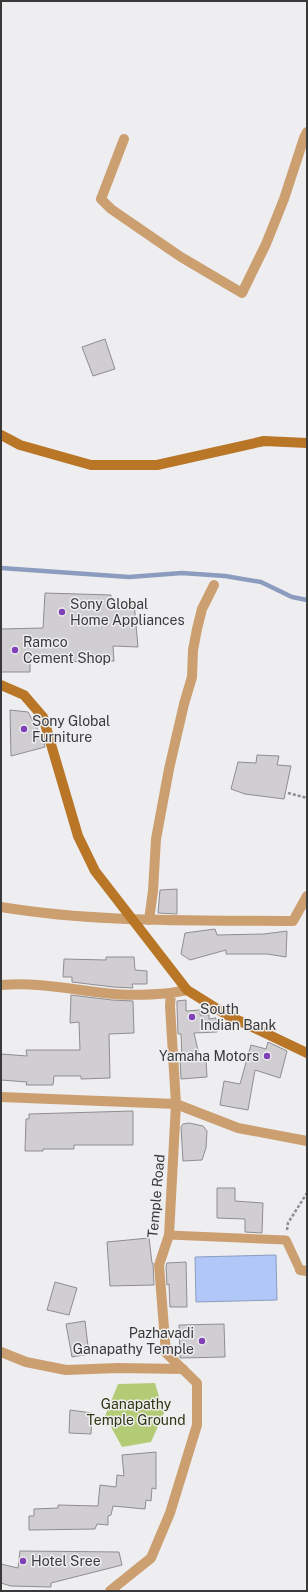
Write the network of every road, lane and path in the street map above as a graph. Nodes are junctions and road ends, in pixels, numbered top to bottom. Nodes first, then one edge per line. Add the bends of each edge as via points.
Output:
1 (307, 132) edge
2 (124, 139) dead end
3 (1, 435) edge
4 (307, 443) edge
5 (214, 585) dead end
6 (1, 685) edge
7 (288, 793) dead end
8 (307, 798) edge
9 (307, 896) edge
10 (1, 907) edge
11 (133, 920) junction
12 (149, 920) junction
13 (1, 985) edge
14 (187, 990) junction
15 (171, 993) junction
16 (307, 1053) edge
17 (1, 1097) edge
18 (176, 1104) junction
19 (307, 1141) edge
20 (307, 1193) edge
21 (169, 1235) junction
22 (286, 1240) junction
23 (304, 1271) edge
24 (1, 1352) edge
25 (183, 1370) junction
26 (110, 1591) edge

1 - 2 street via 266,244 242,293 181,257 111,209 101,199
3 - 4 main road via 20,445 91,465 157,465 264,441
5 - 12 street via 202,609 197,629 192,677 169,770 156,839
6 - 11 main road via 24,695 42,717 78,836 95,871
7 - 8 path
9 - 12 street via 293,921
10 - 11 street via 44,914
11 - 12 street
11 - 14 main road
13 - 15 street via 58,986 106,993
14 - 15 street
14 - 16 main road via 227,1015
15 - 18 street, Temple Road
17 - 18 street
18 - 19 street via 238,1128
18 - 21 street, Temple Road
20 - 22 path via 288,1223
21 - 22 lane
21 - 25 street, Temple Road via 159,1265 166,1352
22 - 23 lane
24 - 25 street via 26,1362 66,1370
25 - 26 street, Temple Road via 197,1383 197,1425 170,1513 151,1558

